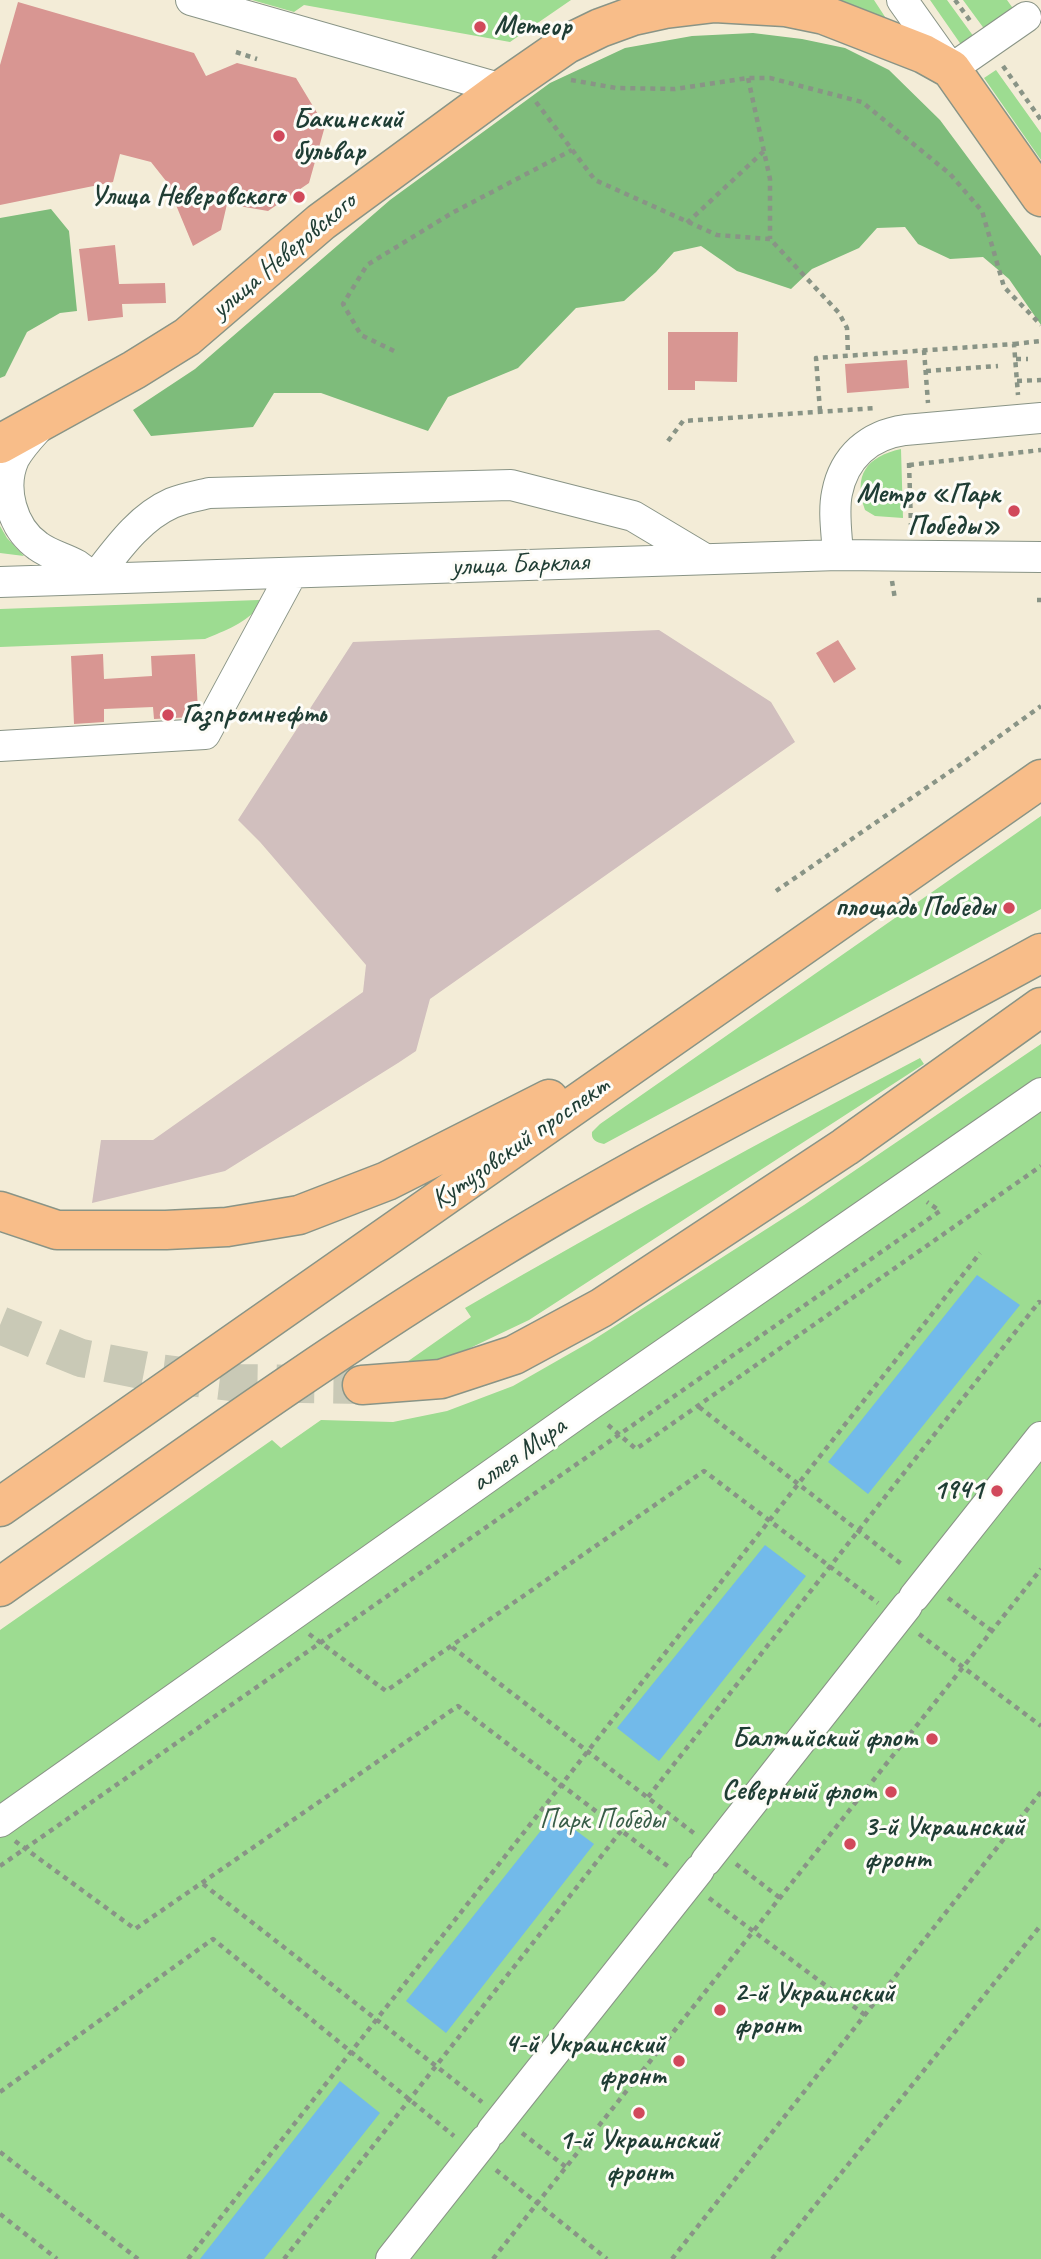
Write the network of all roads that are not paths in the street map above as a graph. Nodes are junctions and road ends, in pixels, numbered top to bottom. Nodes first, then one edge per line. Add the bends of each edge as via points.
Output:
1 (191, 0) edge
2 (624, 0) edge
3 (902, 0) edge
4 (1026, 17) dead end
5 (567, 61) junction
6 (951, 69) junction
7 (525, 98) junction
8 (1041, 197) edge
9 (1041, 418) edge
10 (44, 421) junction
11 (0, 444) edge
12 (838, 555) junction
13 (1041, 557) edge
14 (705, 559) junction
15 (292, 573) junction
16 (94, 579) junction
17 (0, 582) edge
18 (0, 746) edge
19 (1041, 779) edge
20 (1041, 953) edge
21 (724, 1000) junction
22 (1041, 1007) edge
23 (1041, 1093) edge
24 (0, 1210) edge
25 (362, 1384) tunnel mouth
26 (1041, 1437) edge
27 (0, 1507) edge
28 (0, 1587) edge
29 (4, 1830) edge
30 (391, 2259) edge

1 - 7 street
2 - 5 street, улица Неверовского
3 - 6 street
4 - 6 street
5 - 6 main road via 600,28 665,9 715,3 824,15
5 - 7 main road, улица Неверовского
6 - 8 main road
7 - 10 main road, улица Неверовского via 321,222 187,337
9 - 12 street via 905,430 873,438 848,465 837,493
10 - 11 main road, улица Неверовского
10 - 16 street via 13,461 9,479 14,517 23,534 39,547
12 - 13 street, улица Барклая
12 - 14 street, улица Барклая
14 - 15 street, улица Барклая
14 - 16 street via 633,516 511,485 209,493 172,503 143,523
15 - 16 street, улица Барклая
15 - 18 street via 205,734
16 - 17 street, улица Барклая
19 - 21 main road, Кутузовский проспект
20 - 28 main road via 626,1175 499,1249 270,1397
21 - 24 main road via 546,1101 387,1181 299,1215 227,1227 57,1230
21 - 27 main road, Кутузовский проспект
22 - 25 main road via 845,1147 601,1308 514,1355 441,1379
23 - 29 street, аллея Мира via 289,1618
26 - 30 street

